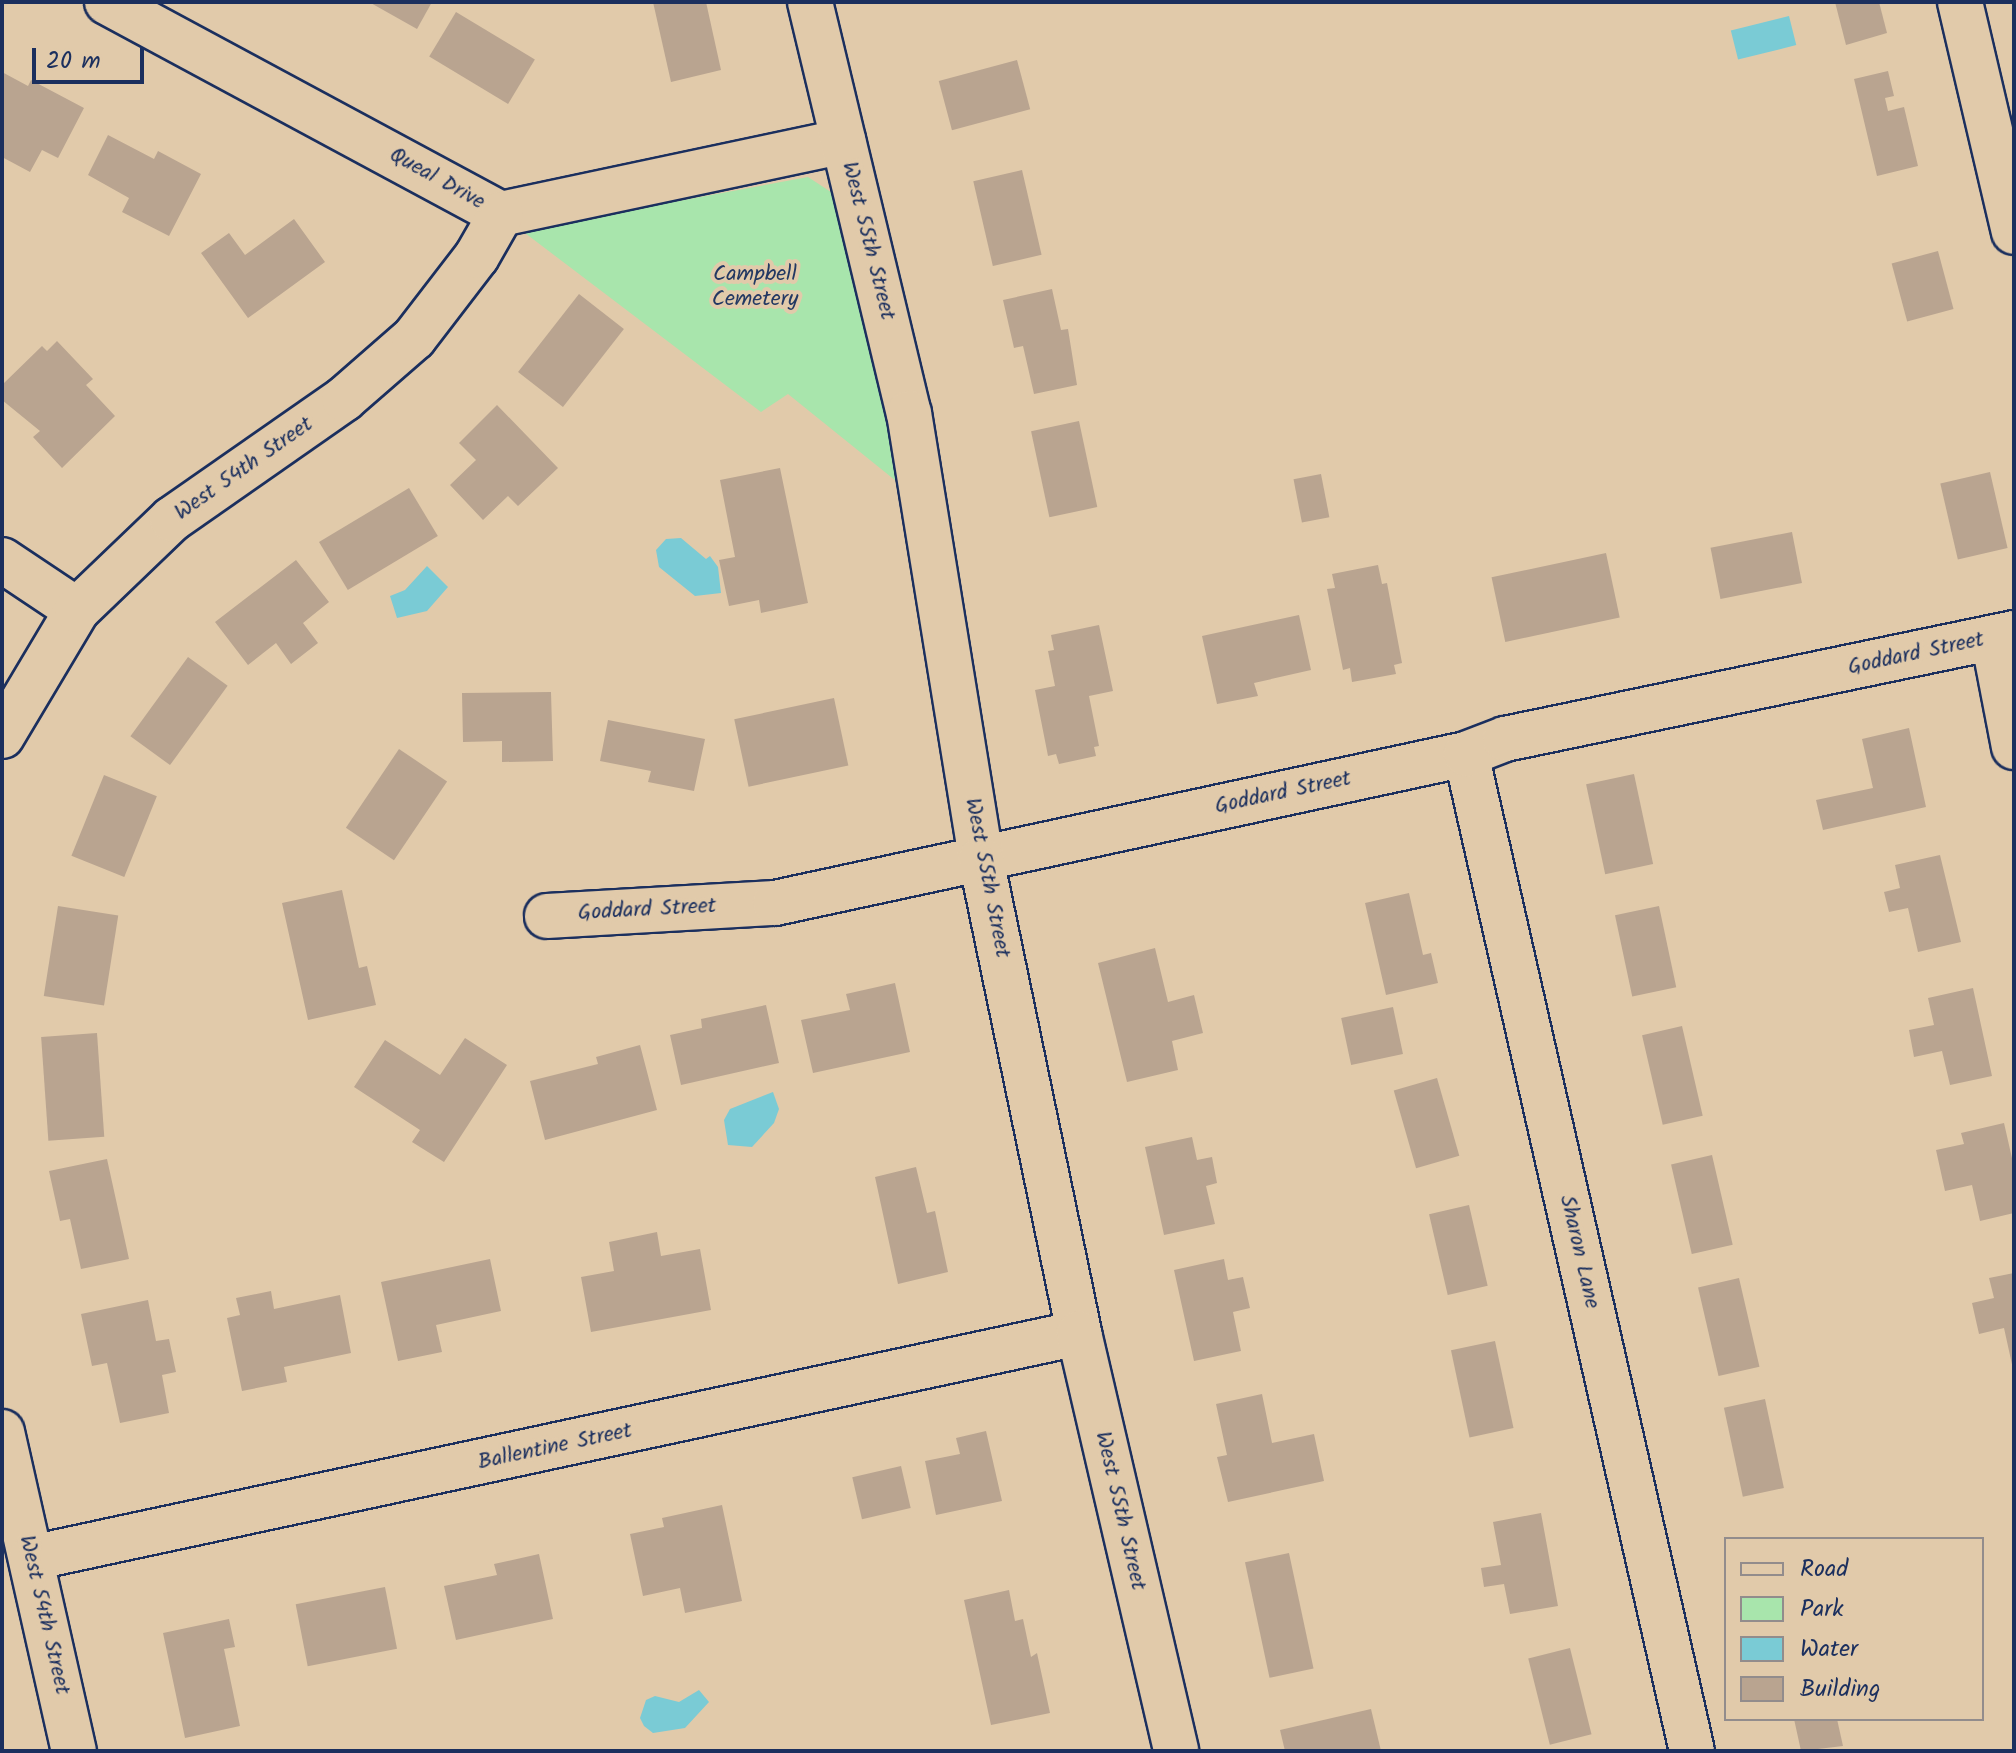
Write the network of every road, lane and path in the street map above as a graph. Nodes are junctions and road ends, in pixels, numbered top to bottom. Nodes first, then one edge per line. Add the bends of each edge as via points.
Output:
1 (107, 2) edge
2 (810, 2) edge
3 (1960, 2) edge
4 (843, 141) junction
5 (501, 214) junction
6 (2014, 232) edge
7 (2, 560) edge
8 (77, 610) junction
9 (2004, 636) edge
10 (2, 736) edge
11 (2014, 747) edge
12 (1466, 754) junction
13 (981, 859) junction
14 (547, 916) dead end
15 (1079, 1333) junction
16 (2, 1432) edge
17 (31, 1558) junction
18 (74, 1751) edge
19 (1176, 1751) edge
20 (1692, 1751) edge

1 - 5 street, Queal Drive
2 - 4 street, West 55th Street
3 - 6 street
4 - 5 street, Queal Drive
4 - 13 street, West 55th Street via 909,413
5 - 8 street, West 54th Street via 477,256 414,338 344,399 172,519
7 - 8 street
8 - 10 street, West 54th Street
9 - 11 street
9 - 12 street, Goddard Street via 1505,739
12 - 13 street, Goddard Street
12 - 20 street, Sharon Lane
13 - 14 street, Goddard Street via 775,903
13 - 15 street, West 55th Street
15 - 17 street, Ballentine Street
15 - 19 street, West 55th Street
16 - 17 street, West 54th Street
17 - 18 street, West 54th Street

